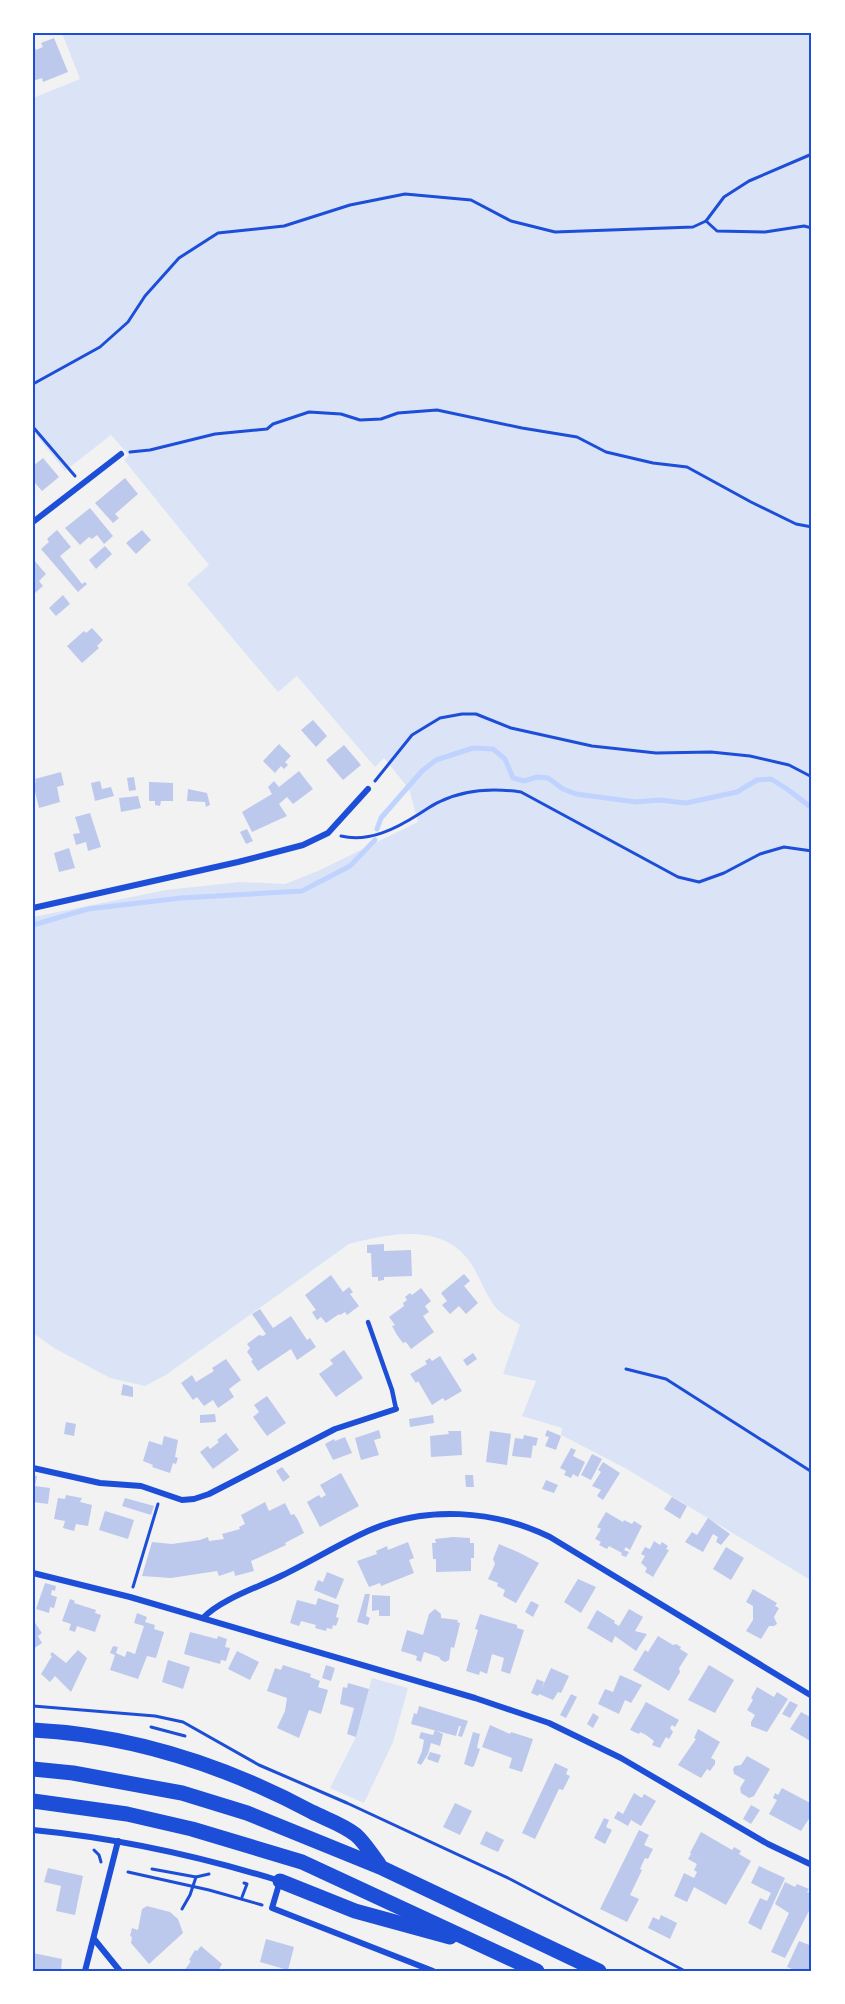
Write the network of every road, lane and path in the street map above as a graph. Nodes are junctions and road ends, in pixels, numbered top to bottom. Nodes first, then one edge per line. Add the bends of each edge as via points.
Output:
1 (812, 154) edge
2 (706, 221) junction
3 (812, 228) edge
4 (33, 384) edge
5 (33, 427) edge
6 (121, 454) joint
7 (82, 485) junction
8 (33, 522) edge
9 (812, 527) edge
10 (812, 777) edge
11 (368, 789) joint
12 (328, 833) junction
13 (812, 851) edge
14 (33, 908) edge
15 (368, 1322) dead end
16 (626, 1370) dead end
17 (396, 1409) joint
18 (33, 1468) edge
19 (812, 1472) edge
20 (161, 1493) junction
21 (33, 1573) edge
22 (133, 1589) dead end
23 (203, 1618) junction
24 (812, 1696) edge
25 (33, 1706) edge
26 (151, 1727) dead end
27 (33, 1730) edge
28 (185, 1736) dead end
29 (33, 1769) edge
30 (33, 1801) edge
31 (33, 1830) edge
32 (118, 1841) junction
33 (812, 1865) edge
34 (380, 1867) junction
35 (152, 1869) dead end
36 (128, 1872) dead end
37 (212, 1873) dead end
38 (196, 1877) junction
39 (238, 1881) dead end
40 (280, 1881) junction
41 (194, 1886) junction
42 (242, 1898) junction
43 (272, 1908) junction
44 (182, 1909) dead end
45 (94, 1939) junction
46 (490, 1948) junction
47 (86, 1971) edge
48 (120, 1971) edge
49 (434, 1971) edge
50 (537, 1971) edge
51 (599, 1971) edge
52 (685, 1971) edge

1 - 2 path via 749,181 724,197
2 - 3 path via 717,231
2 - 4 path via 693,227 555,232 511,220 471,200 405,194 350,205 284,226 218,233 180,258 145,296 128,322 100,347
5 - 7 path
6 - 7 street
6 - 9 path via 215,434 267,429 309,412 360,420 437,410 577,437 606,452 687,467 796,524
7 - 8 street
10 - 11 path via 789,765 750,756 613,750 511,728 476,714 462,714 440,718 412,735
11 - 12 street
12 - 13 path via 348,838 381,835 439,802 471,791 500,789 521,792 678,877 699,882 760,854 784,848
12 - 14 street via 303,845 238,862
15 - 17 lane
16 - 19 path via 666,1379
17 - 20 street via 336,1429 209,1494 182,1500
18 - 20 street via 100,1483 141,1486
20 - 22 path
21 - 23 street
23 - 24 street via 219,1606 369,1531 442,1514 482,1516 550,1537
23 - 33 street via 549,1722
25 - 52 path via 144,1714 183,1722 259,1765 510,1879
26 - 28 path
27 - 34 main road via 74,1734 193,1759 278,1794 356,1835
29 - 34 main road via 182,1793
30 - 46 main road via 127,1814 257,1847 333,1875
31 - 32 street
32 - 40 street
32 - 45 street
34 - 51 main road
35 - 38 path
36 - 41 path
37 - 38 path
38 - 41 path
39 - 42 path via 247,1884
40 - 43 street
40 - 46 main road via 355,1911
41 - 42 path
41 - 44 path
42 - 43 path
43 - 49 street
45 - 47 street
45 - 48 street
46 - 50 main road

